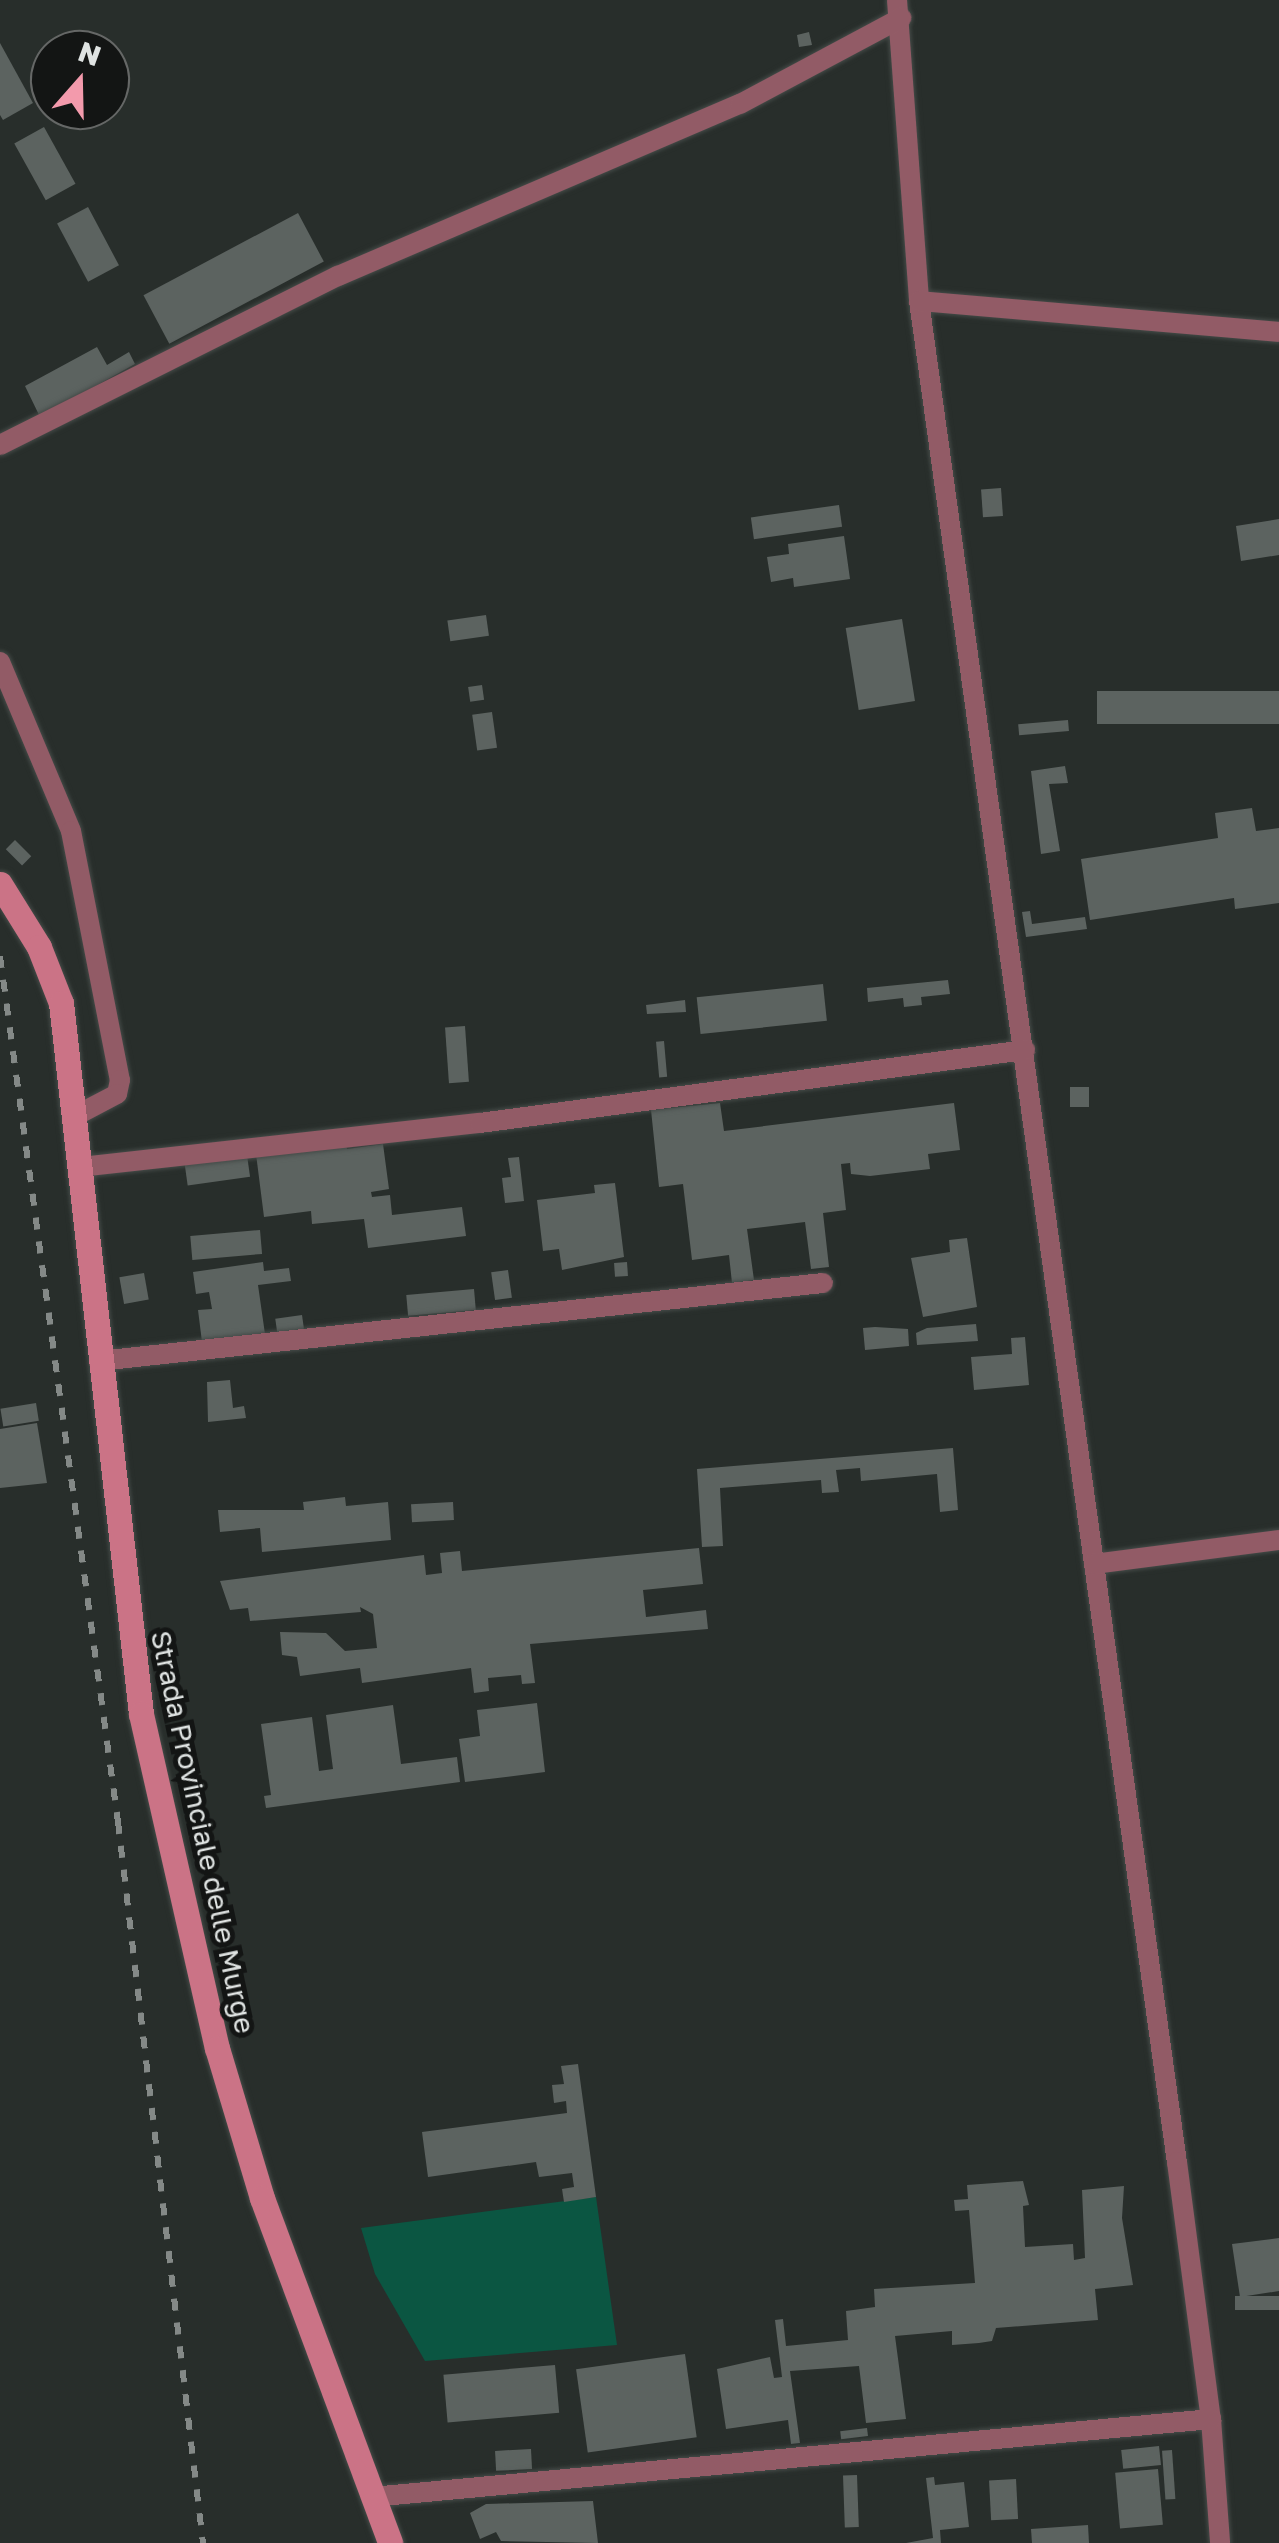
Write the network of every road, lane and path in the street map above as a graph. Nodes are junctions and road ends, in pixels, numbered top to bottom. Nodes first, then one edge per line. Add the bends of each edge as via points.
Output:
1 (899, 9) edge
2 (918, 301) junction
3 (1279, 332) edge
4 (0, 445) edge
5 (0, 662) edge
6 (0, 884) edge
7 (1025, 1050) junction
8 (75, 1116) junction
9 (80, 1168) junction
10 (822, 1283) dead end
11 (99, 1361) junction
12 (1279, 1540) edge
13 (1094, 1564) junction
14 (1212, 2419) junction
15 (372, 2497) junction
16 (390, 2543) edge
17 (1220, 2543) edge

1 - 2 street
1 - 4 street via 740,104 338,276
2 - 3 street
2 - 7 street
5 - 8 street via 72,831 120,1080 118,1094
6 - 8 main road, Strada Provinciale delle Murge via 39,947 61,1003
7 - 9 street
7 - 13 street
8 - 9 main road, Strada Provinciale delle Murge
9 - 11 main road, Strada Provinciale delle Murge
10 - 11 street
11 - 15 main road, Strada Provinciale delle Murge via 141,1714 216,2048 262,2198
12 - 13 street
13 - 14 street
14 - 15 street
14 - 17 street
15 - 16 main road, Strada Provinciale delle Murge

